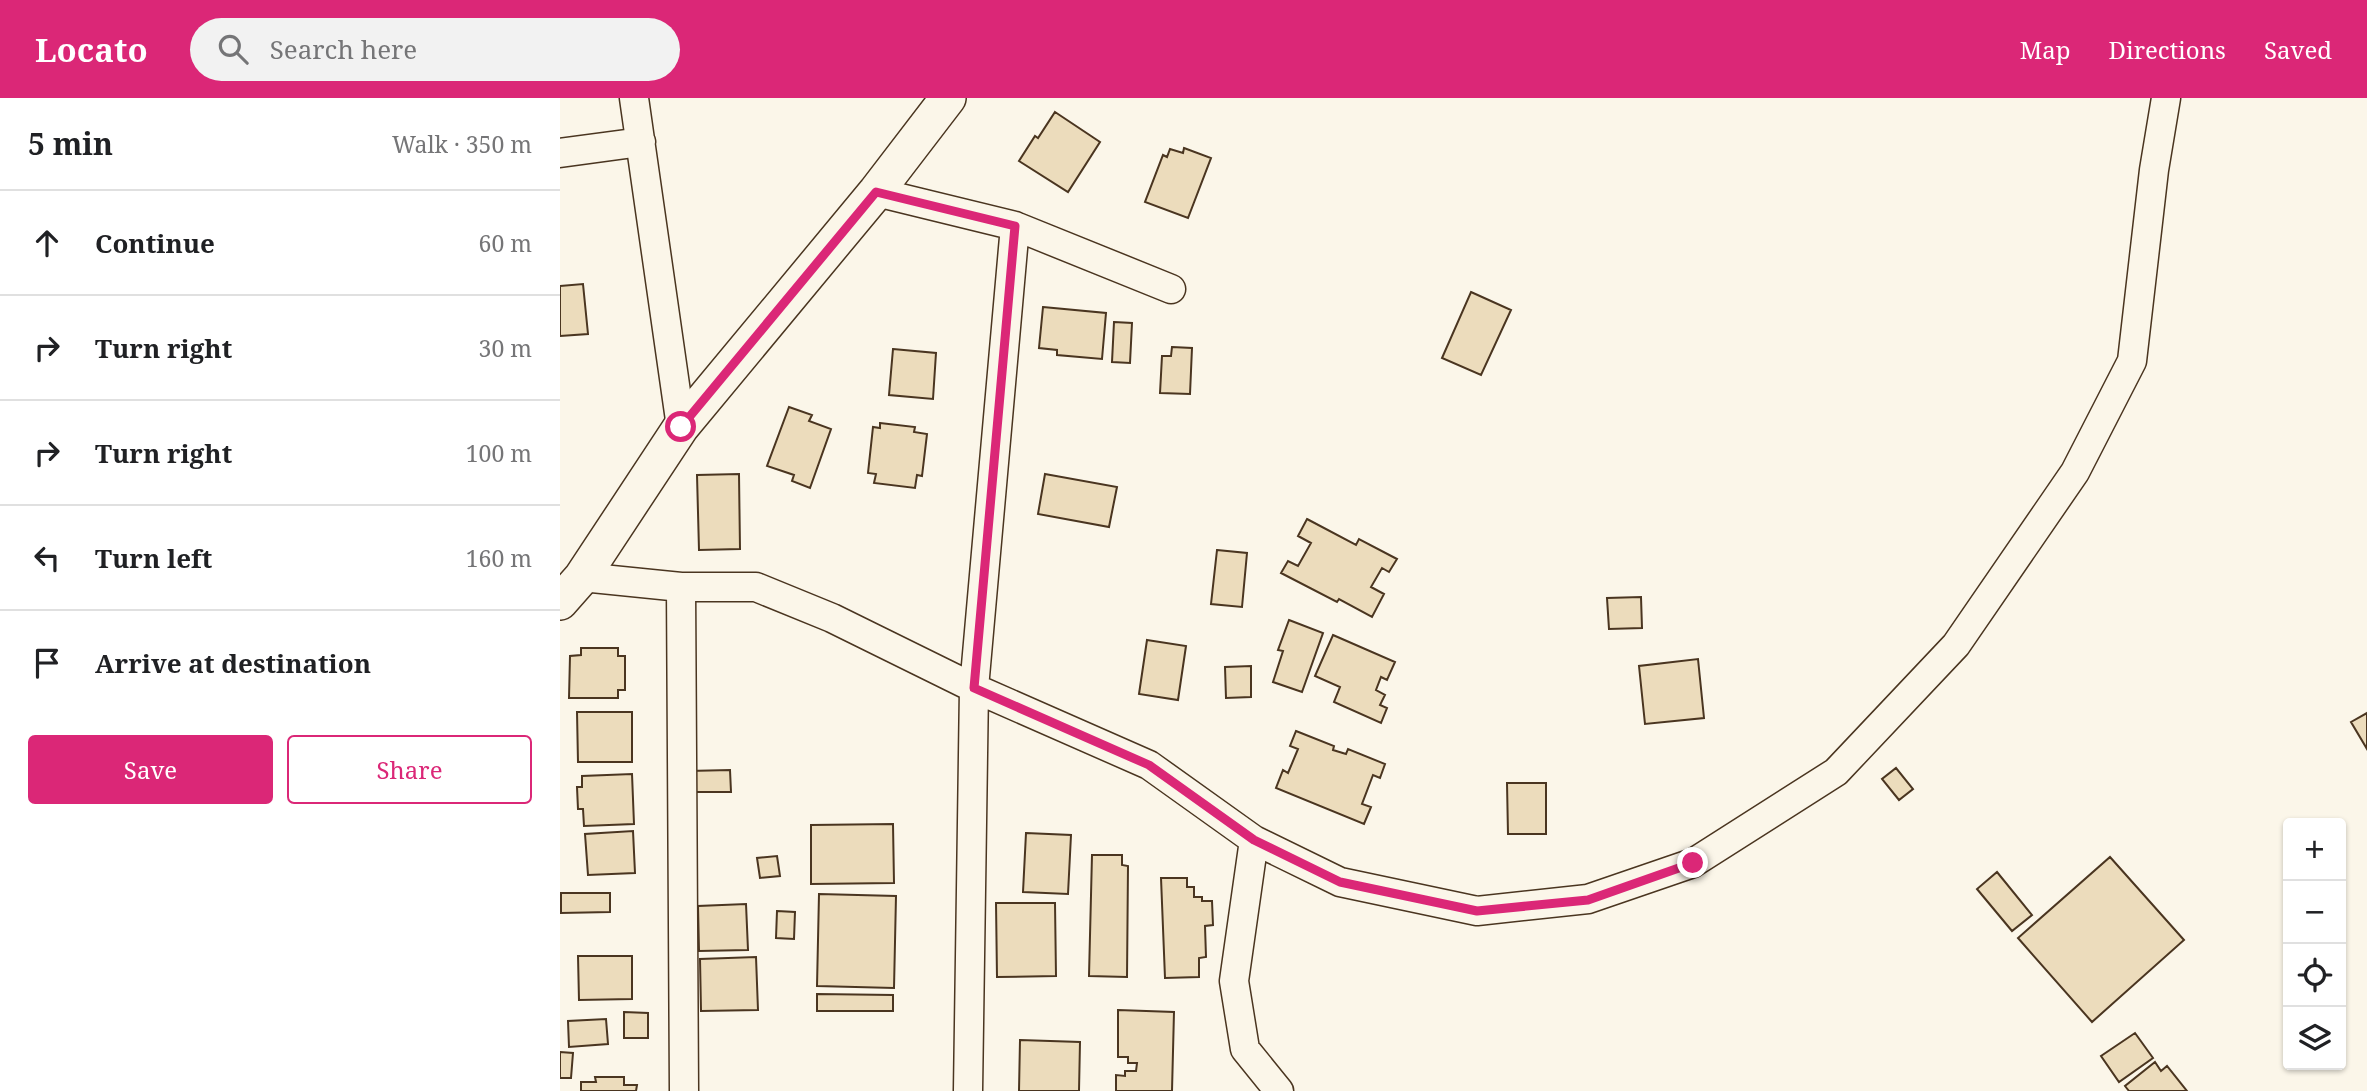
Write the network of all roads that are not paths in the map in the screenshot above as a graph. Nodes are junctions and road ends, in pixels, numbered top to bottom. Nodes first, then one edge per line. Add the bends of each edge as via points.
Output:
1 (634, 98) edge
2 (948, 98) edge
3 (2166, 98) edge
4 (641, 142) junction
5 (560, 153) edge
6 (876, 192) junction
7 (1015, 226) junction
8 (1171, 289) dead end
9 (681, 427) junction
10 (681, 587) junction
11 (571, 589) edge
12 (974, 688) junction
13 (1254, 840) junction
14 (684, 1091) edge
15 (968, 1091) edge
16 (1279, 1091) edge

1 - 4 street
2 - 6 street
3 - 13 street via 2132,361 2076,472 1956,646 1836,772 1693,863 1588,900 1477,911 1340,882
4 - 5 street
4 - 9 street
6 - 7 street
6 - 9 street
7 - 8 street
7 - 12 street
9 - 11 street
10 - 11 street
10 - 12 street via 756,587 832,618
10 - 14 street
12 - 13 street via 1149,765
12 - 15 street
13 - 16 street via 1234,981 1245,1048

